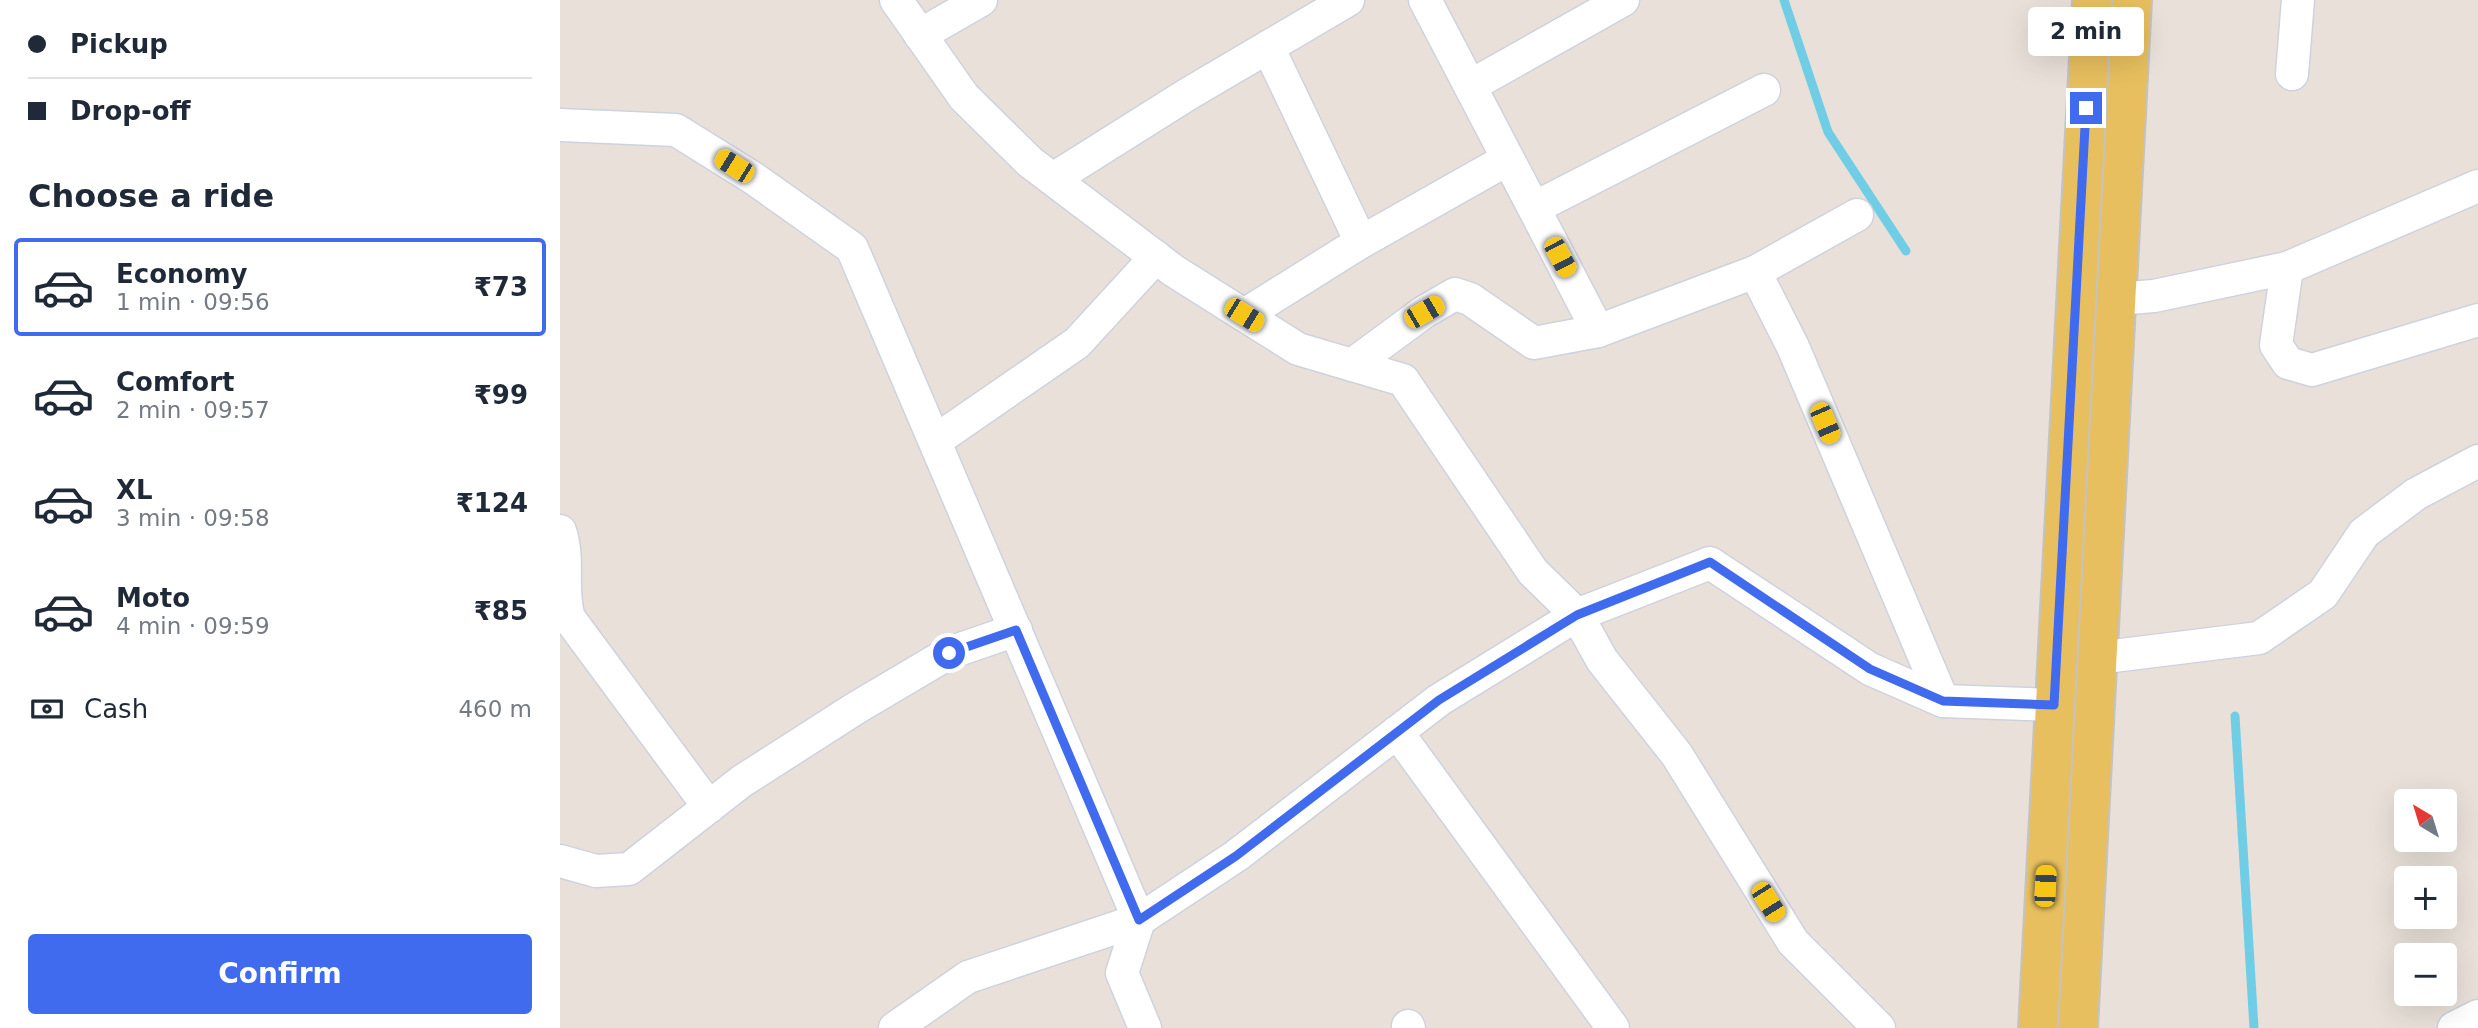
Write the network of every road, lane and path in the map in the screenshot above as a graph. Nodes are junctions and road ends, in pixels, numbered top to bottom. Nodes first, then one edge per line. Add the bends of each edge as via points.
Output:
1 (896, 0) edge
2 (981, 0) edge
3 (1348, 0) edge
4 (1425, 0) edge
5 (1623, 0) edge
6 (2092, 0) edge
7 (2132, 0) edge
8 (2298, 0) edge
9 (920, 35) junction
10 (1268, 47) junction
11 (2292, 74) dead end
12 (1470, 86) junction
13 (1764, 90) dead end
14 (560, 125) edge
15 (1508, 159) junction
16 (1053, 179) junction
17 (2478, 186) edge
18 (1534, 208) junction
19 (1857, 215) dead end
20 (1361, 242) junction
21 (1156, 257) junction
22 (2287, 268) junction
23 (1755, 272) junction
24 (2116, 299) junction
25 (1244, 315) junction
26 (2478, 320) edge
27 (1598, 331) junction
28 (1352, 365) junction
29 (935, 441) junction
30 (2478, 461) edge
31 (560, 531) edge
32 (1577, 615) junction
33 (1016, 630) junction
34 (2097, 658) junction
35 (1943, 701) junction
36 (2054, 705) junction
37 (1397, 732) junction
38 (709, 807) junction
39 (560, 861) edge
40 (1139, 920) junction
41 (2478, 1016) edge
42 (895, 1028) edge
43 (1145, 1028) edge
44 (1613, 1028) edge
45 (1879, 1028) edge
46 (2038, 1028) edge
47 (2078, 1028) edge
48 (2454, 1028) edge

1 - 9 street
2 - 9 street
3 - 10 street
4 - 12 street
5 - 12 street
6 - 36 main road
7 - 24 main road
8 - 11 street
9 - 16 street via 964,97
10 - 16 street
10 - 20 street
12 - 15 street
13 - 18 street
14 - 29 street via 676,130 852,248
15 - 18 street
15 - 20 street
16 - 21 street
17 - 22 street
18 - 27 street
19 - 23 street
20 - 25 street
21 - 25 street
21 - 29 street via 1077,343
22 - 24 street via 2154,296
22 - 26 street via 2276,345 2288,363 2312,370
23 - 27 street
23 - 35 street via 1793,347
24 - 34 main road
25 - 28 street via 1298,349
27 - 28 street via 1534,343 1470,299 1455,294
28 - 32 street via 1403,380 1534,572
29 - 33 street
30 - 34 street via 2416,494 2364,533 2323,594 2259,638
31 - 38 street via 564,541 562,600 569,618
32 - 35 street via 1710,562 1870,669
32 - 37 street via 1439,700
32 - 45 street via 1601,660 1677,755 1793,942
33 - 38 street via 949,653 833,722
33 - 40 street
34 - 47 main road
35 - 36 street
36 - 46 main road
37 - 40 street via 1236,856
37 - 44 street
38 - 39 street via 629,869 596,871
40 - 42 street via 968,976
40 - 43 street via 1122,973
41 - 48 street

